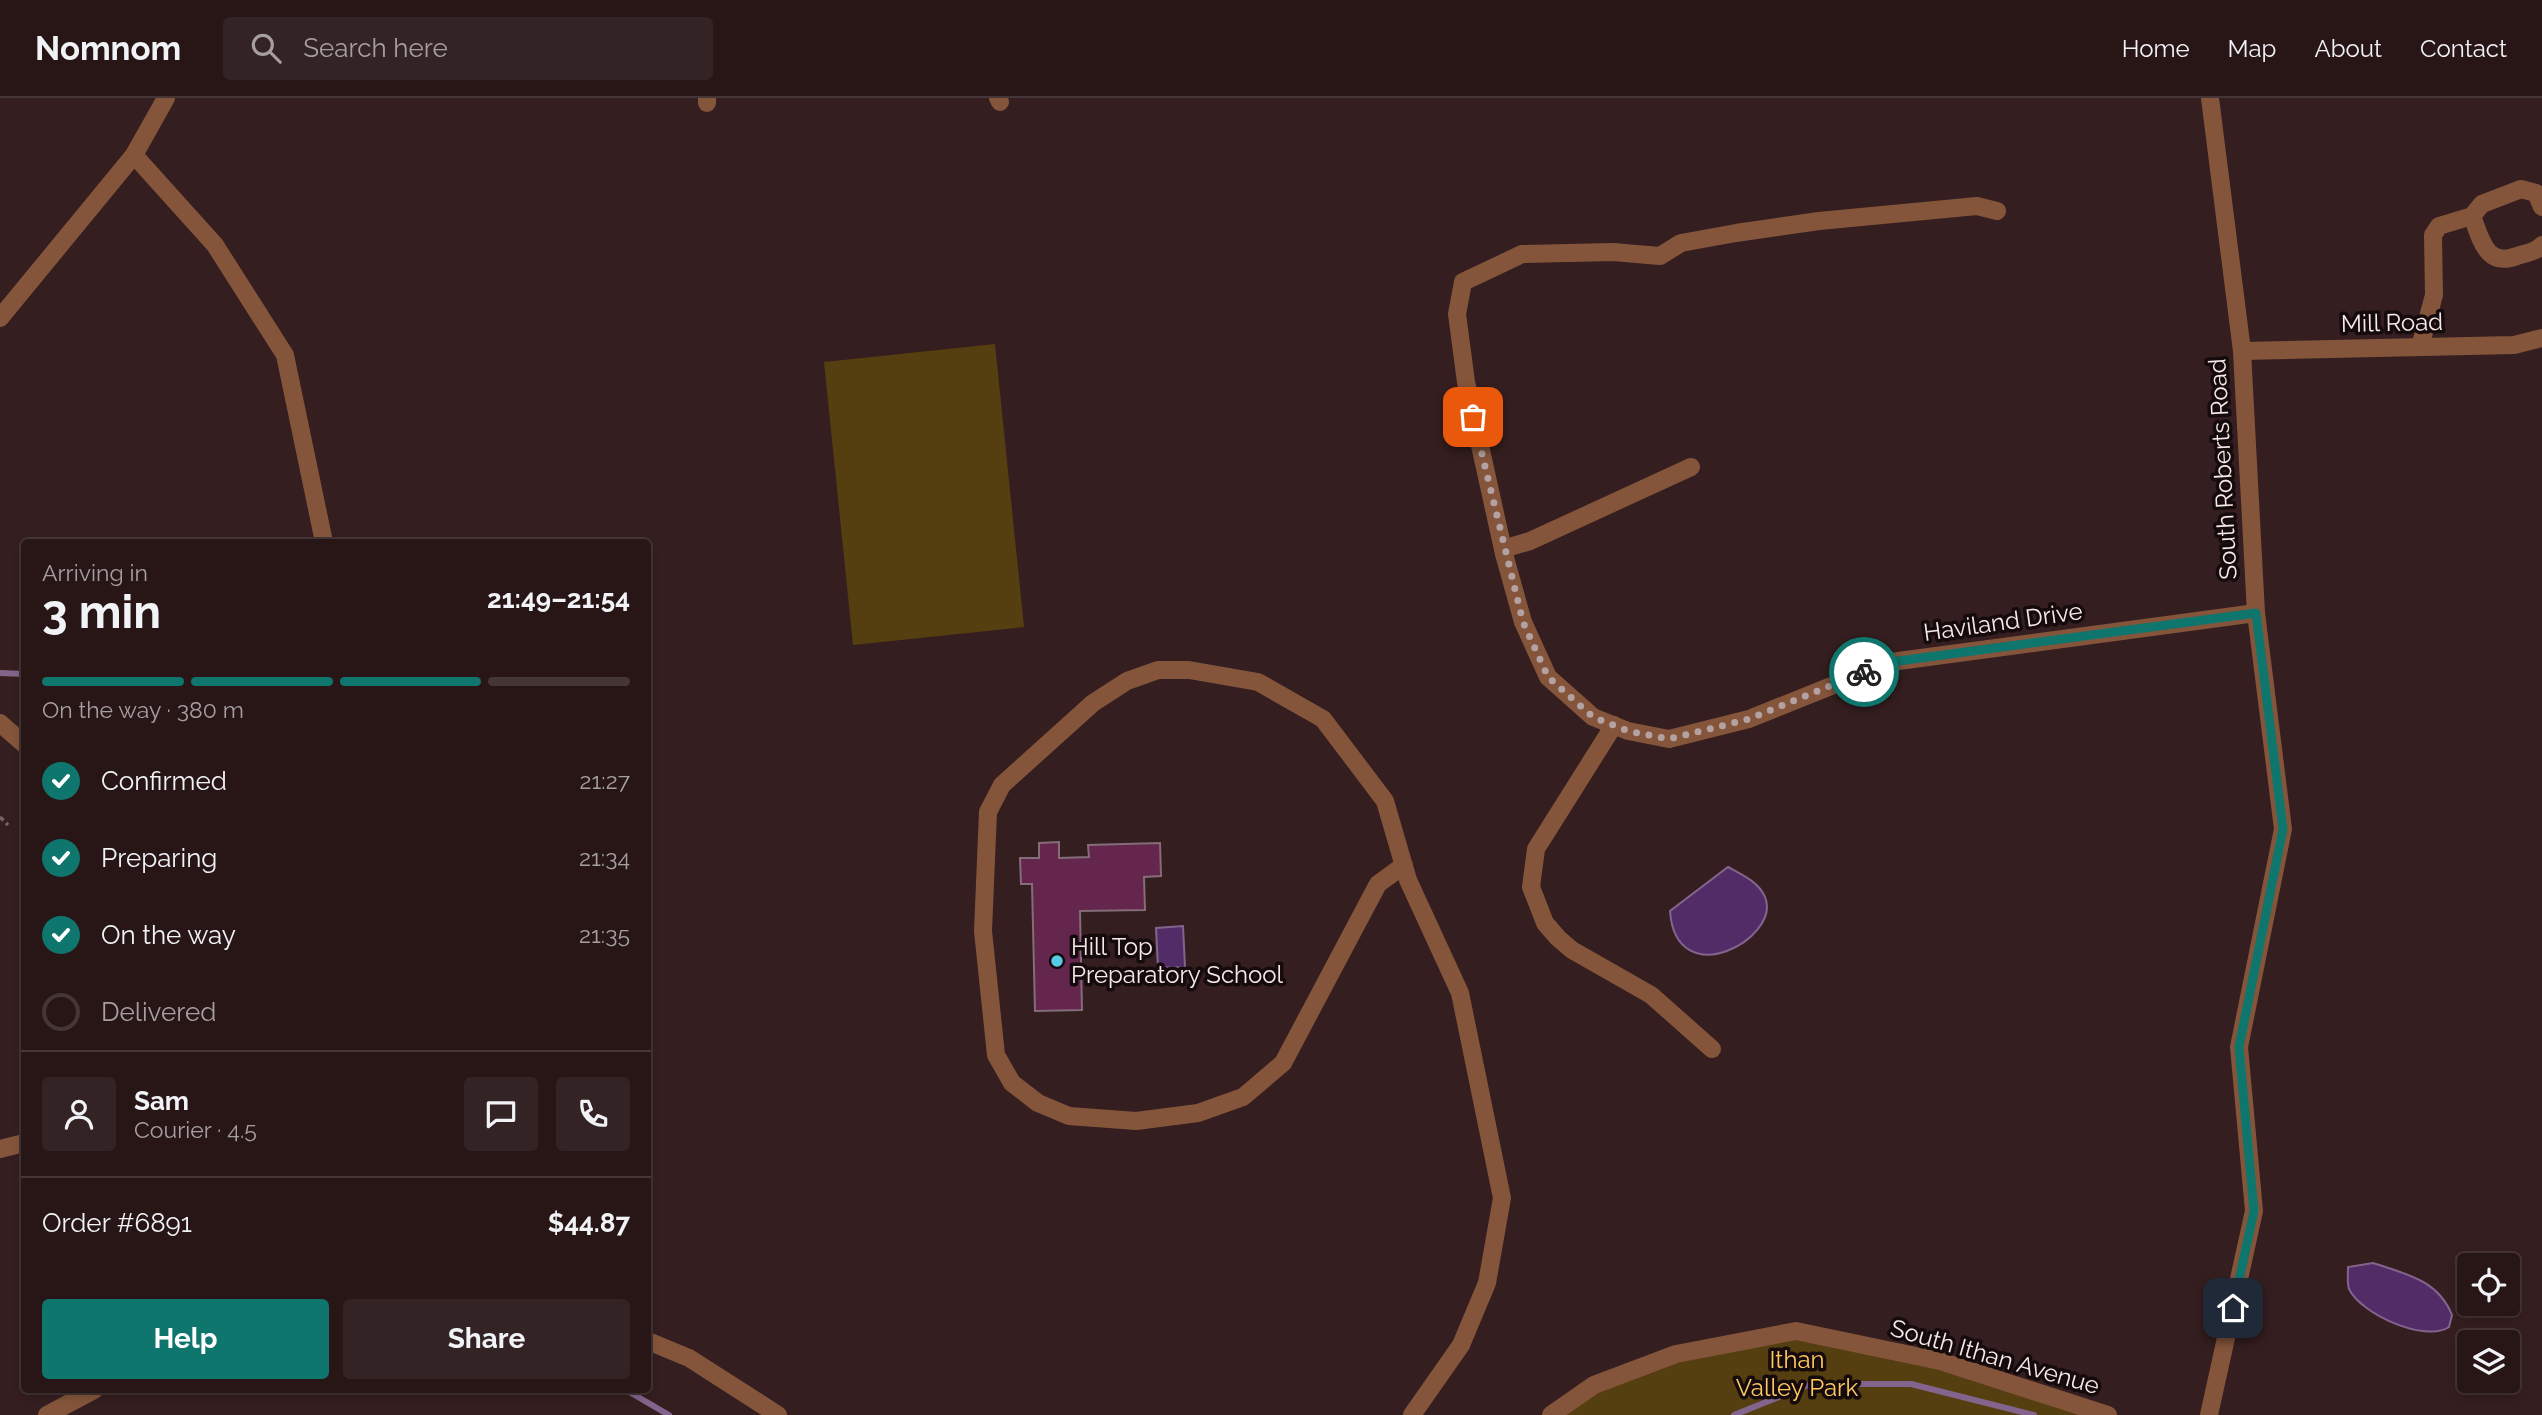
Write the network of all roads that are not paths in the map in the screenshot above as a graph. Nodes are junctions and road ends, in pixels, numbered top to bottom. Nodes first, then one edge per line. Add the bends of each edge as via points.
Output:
1 (166, 98) edge
2 (2210, 98) edge
3 (134, 155) junction
4 (2542, 207) edge
5 (1997, 211) dead end
6 (2472, 216) junction
7 (2542, 244) edge
8 (0, 318) edge
9 (2542, 338) edge
10 (2420, 347) junction
11 (2242, 351) junction
12 (1691, 467) dead end
13 (323, 539) edge
14 (1503, 549) junction
15 (2256, 613) junction
16 (0, 723) edge
17 (1614, 725) junction
18 (21, 741) edge
19 (1404, 865) junction
20 (1712, 1049) dead end
21 (21, 1144) edge
22 (0, 1149) edge
23 (651, 1342) edge
24 (88, 1393) edge
25 (47, 1415) edge
26 (778, 1415) edge
27 (1412, 1415) edge
28 (1551, 1415) edge
29 (2108, 1415) edge
30 (2209, 1415) edge

1 - 3 street
2 - 11 street, South Roberts Road
3 - 8 street
3 - 13 street via 215,246 285,355
4 - 6 street via 2536,193 2521,189 2482,204
5 - 14 street, Haviland Drive via 1977,206 1819,221 1681,243 1660,256 1522,254 1463,282 1457,314 1466,382
6 - 7 street via 2486,252 2497,260
6 - 10 street via 2439,226 2433,235 2434,295
9 - 10 street, Mill Road via 2514,345
10 - 11 street, Mill Road
11 - 15 street, South Roberts Road
12 - 14 street
14 - 17 street, Haviland Drive via 1523,622 1548,677 1593,717
15 - 17 street, Haviland Drive via 1891,662 1749,719 1669,739
15 - 30 street, South Roberts Road via 2283,829 2239,1047 2254,1211
16 - 18 street
17 - 20 street via 1536,849 1531,887 1545,923 1558,938 1651,995
19 - 19 street via 1385,802 1323,719 1258,682 1189,670 1158,670 1127,681 1093,703 1002,785 988,812 983,931 996,1055 1012,1083 1038,1103 1069,1116 1136,1121 1198,1113 1243,1097 1283,1063 1378,884
19 - 27 street via 1460,993 1502,1198 1488,1283 1461,1345
21 - 22 street
23 - 26 street via 690,1358
24 - 25 street
28 - 29 street, South Ithan Avenue via 1594,1385 1676,1354 1796,1331 1940,1361

